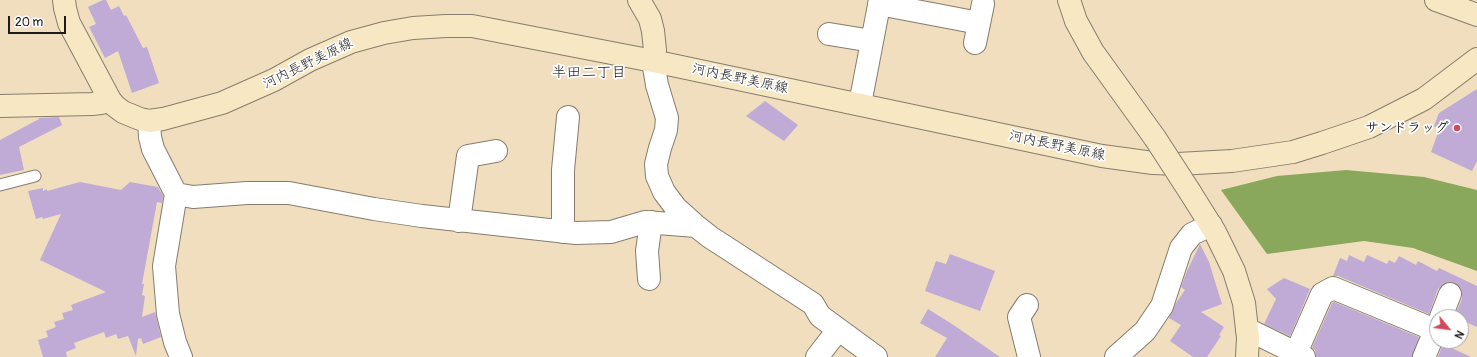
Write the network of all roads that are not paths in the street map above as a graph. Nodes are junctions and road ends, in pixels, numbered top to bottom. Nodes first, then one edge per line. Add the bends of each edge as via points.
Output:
1 (64, 0) edge
2 (639, 0) edge
3 (1069, 0) edge
4 (1436, 0) edge
5 (880, 2) edge
6 (1471, 9) edge
7 (979, 24) dead end
8 (829, 34) dead end
9 (872, 41) junction
10 (1477, 59) edge
11 (653, 61) junction
12 (110, 100) junction
13 (860, 104) junction
14 (0, 106) edge
15 (568, 117) dead end
16 (149, 121) junction
17 (496, 151) dead end
18 (35, 176) dead end
19 (0, 185) edge
20 (176, 194) junction
21 (459, 221) junction
22 (651, 222) junction
23 (1211, 225) junction
24 (696, 226) junction
25 (563, 232) junction
26 (649, 279) dead end
27 (1450, 294) dead end
28 (1026, 305) dead end
29 (1444, 309) edge
30 (1429, 321) edge
31 (1247, 329) junction
32 (838, 330) junction
33 (1429, 345) edge
34 (1300, 355) edge
35 (181, 357) edge
36 (818, 357) edge
37 (876, 357) edge
38 (1029, 357) edge
39 (1116, 357) edge
40 (1247, 357) edge
41 (1424, 357) edge

1 - 12 main road via 69,23
2 - 11 main road via 650,19 653,31
3 - 23 main road, bridge via 1076,21 1093,52 1155,138
4 - 6 main road
5 - 7 street
5 - 9 street
8 - 9 street
9 - 13 street
10 - 13 main road, 河内長野美原線 via 1424,99 1368,127 1293,152 1232,162 1178,164 1117,158
11 - 13 main road, 河内長野美原線
11 - 16 main road, 河内長野美原線 via 472,26 413,28 351,42 222,103
11 - 24 street via 667,118 656,164 658,176 664,192 672,203
12 - 14 main road via 92,104
12 - 16 main road, 河内長野美原線 via 123,112
15 - 25 street via 563,170
16 - 20 street via 153,149
17 - 21 street via 468,156
18 - 19 lane
20 - 21 street via 193,197 289,193
20 - 35 street via 164,266 168,314
21 - 25 street
22 - 24 street
22 - 25 street via 611,232
22 - 26 street via 646,251
23 - 31 main road via 1234,271 1244,303
23 - 39 street via 1192,234 1181,248 1162,306 1145,331
24 - 32 street via 813,304 820,316
27 - 29 street
28 - 38 street via 1019,317
30 - 34 street via 1333,288 1322,294
31 - 34 street
31 - 40 main road
32 - 36 street
32 - 37 street
33 - 41 street

